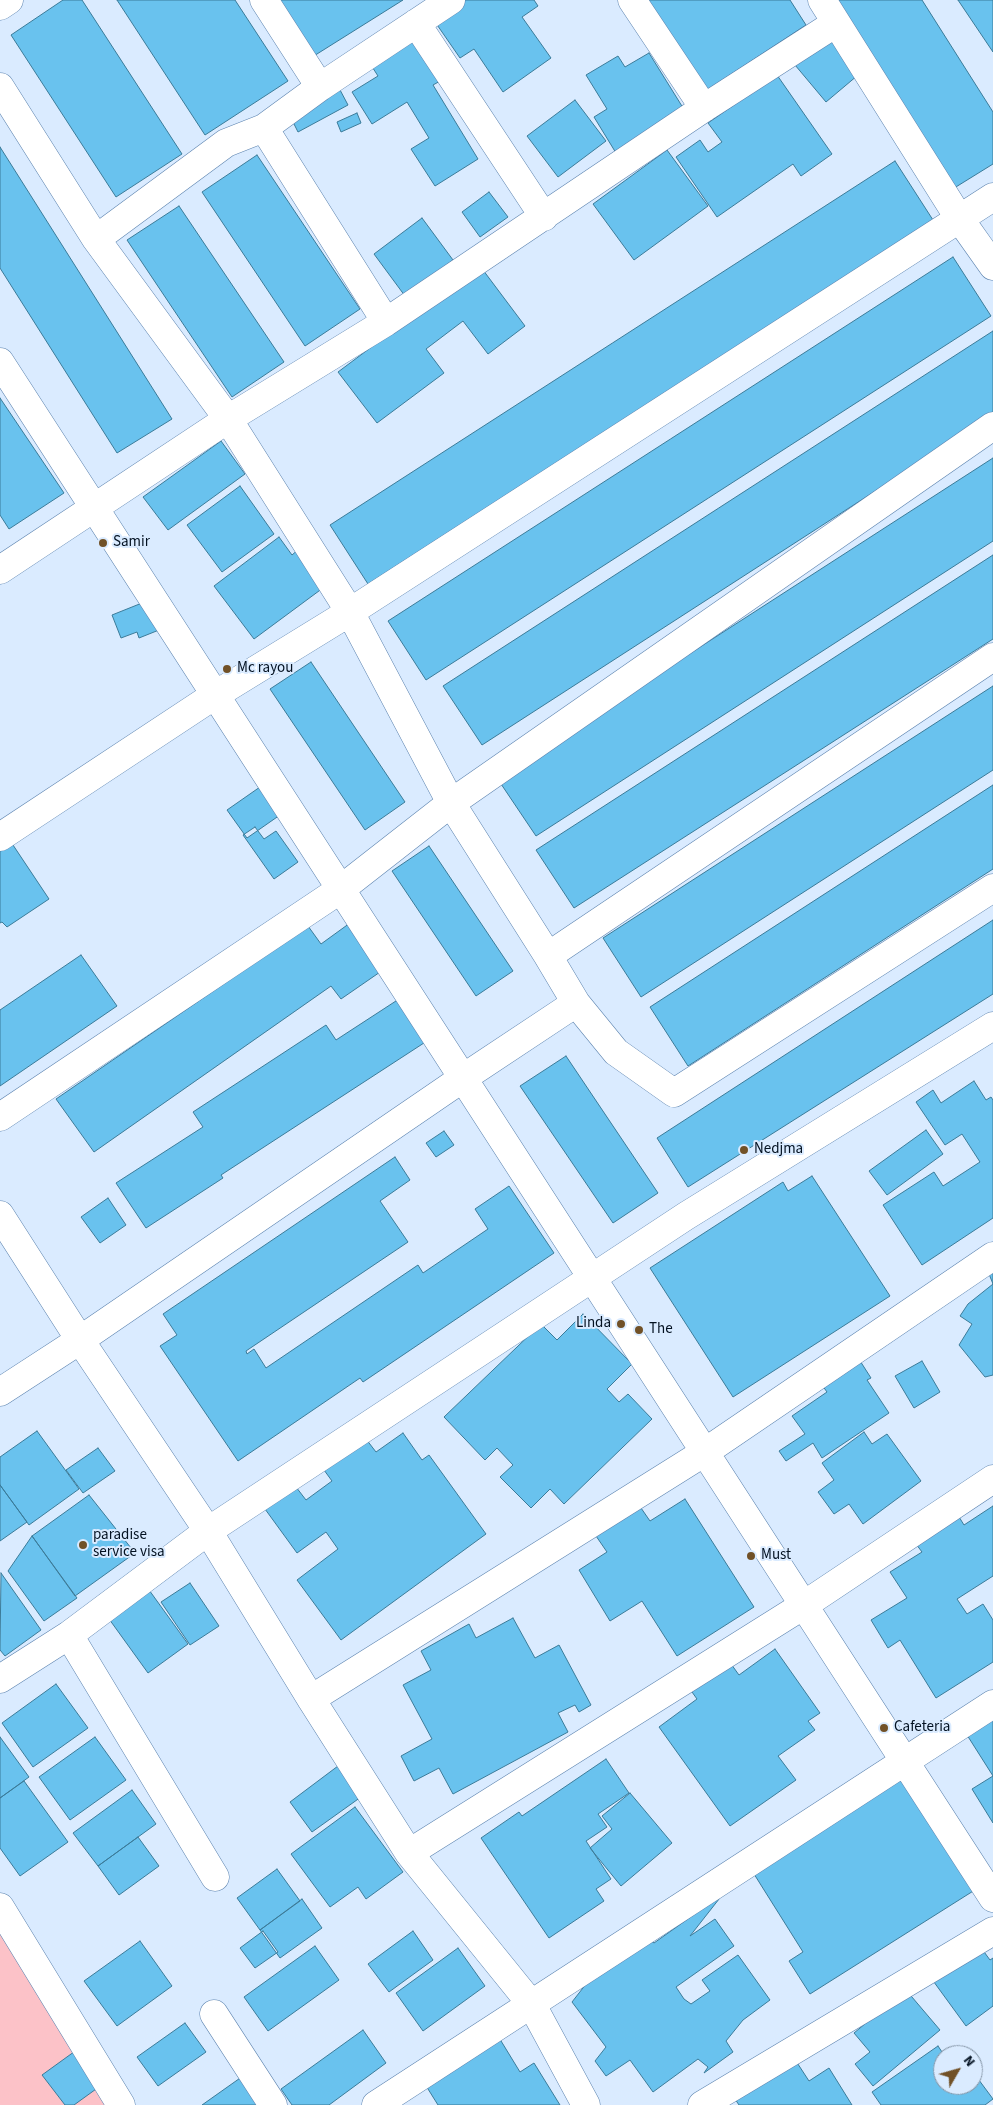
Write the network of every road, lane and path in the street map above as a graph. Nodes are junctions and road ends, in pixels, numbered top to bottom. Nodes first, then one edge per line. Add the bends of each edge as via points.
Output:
1 (9, 0) edge
2 (264, 0) edge
3 (451, 0) edge
4 (632, 0) edge
5 (822, 0) edge
6 (0, 6) edge
7 (416, 23) junction
8 (836, 23) junction
9 (0, 87) edge
10 (320, 87) junction
11 (704, 108) junction
12 (264, 128) junction
13 (993, 197) edge
14 (544, 217) junction
15 (959, 218) junction
16 (96, 238) junction
17 (993, 266) edge
18 (386, 322) junction
19 (0, 362) edge
20 (228, 419) junction
21 (993, 426) edge
22 (94, 508) junction
23 (0, 570) edge
24 (350, 612) junction
25 (993, 657) edge
26 (215, 695) junction
27 (451, 803) junction
28 (0, 837) edge
29 (993, 888) edge
30 (341, 889) junction
31 (548, 956) junction
32 (576, 1003) junction
33 (991, 1031) edge
34 (463, 1078) junction
35 (0, 1117) edge
36 (0, 1215) edge
37 (993, 1256) edge
38 (593, 1278) junction
39 (80, 1340) junction
40 (0, 1392) edge
41 (705, 1452) junction
42 (993, 1479) edge
43 (208, 1531) junction
44 (804, 1605) junction
45 (69, 1635) junction
46 (0, 1678) edge
47 (311, 1699) junction
48 (993, 1704) edge
49 (904, 1761) junction
50 (409, 1853) junction
51 (215, 1878) dead end
52 (993, 1898) edge
53 (0, 1907) edge
54 (993, 1931) edge
55 (532, 2005) junction
56 (214, 2014) dead end
57 (121, 2105) edge
58 (273, 2105) edge
59 (376, 2105) edge
60 (586, 2105) edge
61 (702, 2105) edge

1 - 6 street
2 - 10 street
3 - 7 street
4 - 11 street
5 - 8 street
7 - 10 street
7 - 14 street
8 - 11 street
8 - 15 street
9 - 16 street
10 - 12 street
11 - 14 street
12 - 16 street via 226,143
12 - 18 street
13 - 15 street
14 - 18 street
15 - 17 street
15 - 24 street
16 - 20 street
18 - 20 street
19 - 22 street
20 - 22 street
20 - 24 street
21 - 27 street
22 - 23 street
22 - 26 street
24 - 26 street
24 - 27 street
25 - 31 street
26 - 28 street
26 - 30 street
27 - 30 street
27 - 31 street
29 - 32 street via 674,1093 616,1052
30 - 34 street
30 - 35 street
31 - 32 street
32 - 34 street
33 - 38 street via 686,1216
34 - 38 street
34 - 39 street
36 - 39 street
37 - 41 street
38 - 41 street
38 - 43 street
39 - 40 street
39 - 43 street
41 - 44 street
41 - 47 street
42 - 44 street
43 - 45 street
43 - 47 street
44 - 49 street
44 - 50 street
45 - 46 street
45 - 51 street
47 - 50 street
48 - 49 street
49 - 52 street
49 - 55 street
50 - 55 street
53 - 57 street
54 - 61 street
55 - 59 street
55 - 60 street
56 - 58 street

